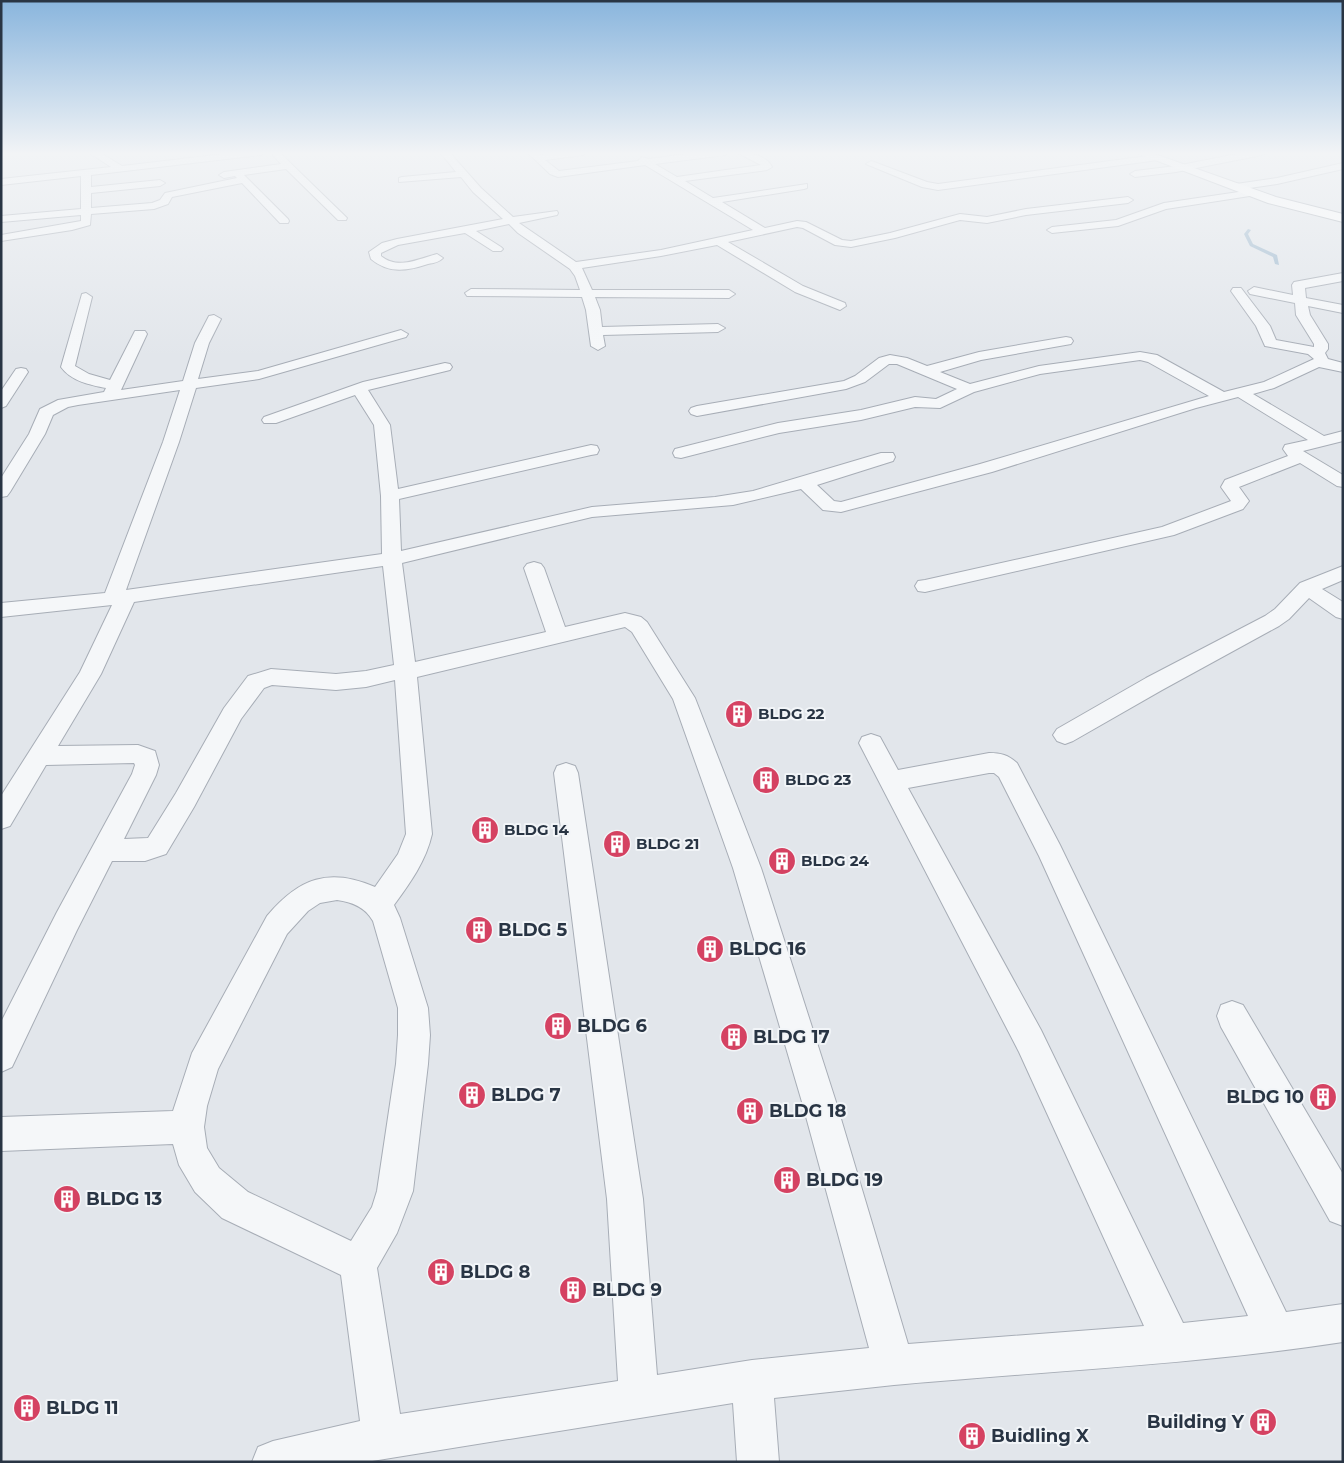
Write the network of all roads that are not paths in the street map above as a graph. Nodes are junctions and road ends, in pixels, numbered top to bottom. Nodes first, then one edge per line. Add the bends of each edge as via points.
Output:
1 (86, 220) edge
2 (507, 220) edge
3 (509, 220) edge
4 (745, 220) edge
5 (948, 220) edge
6 (1125, 220) edge
7 (465, 228) junction
8 (761, 230) junction
9 (1052, 230) dead end
10 (1, 238) edge
11 (717, 240) junction
12 (497, 249) dead end
13 (437, 258) dead end
14 (574, 266) junction
15 (1343, 277) edge
16 (1237, 291) dead end
17 (1254, 291) dead end
18 (471, 293) dead end
19 (729, 294) dead end
20 (588, 295) junction
21 (86, 297) dead end
22 (1300, 300) junction
23 (840, 306) dead end
24 (1343, 309) edge
25 (214, 319) dead end
26 (718, 328) dead end
27 (596, 331) junction
28 (140, 334) dead end
29 (401, 334) dead end
30 (1066, 341) dead end
31 (598, 346) dead end
32 (1319, 357) junction
33 (445, 367) dead end
34 (1343, 368) edge
35 (926, 371) junction
36 (21, 372) dead end
37 (190, 385) junction
38 (359, 388) junction
39 (969, 389) junction
40 (113, 391) junction
41 (1240, 392) junction
42 (1222, 397) junction
43 (1, 402) edge
44 (697, 411) dead end
45 (270, 420) dead end
46 (1343, 436) edge
47 (1322, 441) junction
48 (591, 450) dead end
49 (681, 453) dead end
50 (887, 457) dead end
51 (1300, 457) junction
52 (1343, 482) edge
53 (805, 483) junction
54 (1, 492) edge
55 (390, 496) junction
56 (392, 559) junction
57 (534, 568) dead end
58 (1343, 572) edge
59 (925, 586) dead end
60 (1307, 588) junction
61 (120, 598) junction
62 (1, 610) edge
63 (1343, 612) edge
64 (558, 636) junction
65 (405, 671) junction
66 (1065, 735) dead end
67 (871, 743) dead end
68 (39, 756) junction
69 (566, 773) dead end
70 (892, 782) junction
71 (1, 818) edge
72 (104, 850) junction
73 (378, 904) junction
74 (1232, 1016) dead end
75 (1, 1056) edge
76 (187, 1127) junction
77 (1, 1134) edge
78 (1343, 1208) edge
79 (358, 1264) junction
80 (1343, 1323) edge
81 (1276, 1333) junction
82 (1172, 1344) junction
83 (894, 1365) junction
84 (752, 1380) junction
85 (639, 1398) junction
86 (383, 1438) junction
87 (273, 1462) edge
88 (758, 1462) edge

1 - 10 street via 81,225
2 - 7 street
3 - 14 street
4 - 8 street
5 - 8 street via 851,244 839,243 802,224
6 - 9 street
7 - 12 street
7 - 13 street via 397,242 375,252 379,261 392,268
8 - 11 street
11 - 14 street via 661,253
11 - 23 street via 799,289
14 - 20 street
15 - 22 street via 1300,283 1297,287
16 - 32 street via 1263,326 1270,343
17 - 22 street
18 - 20 street
19 - 20 street
20 - 27 street
21 - 40 street via 68,367 73,373
22 - 24 street
22 - 32 street via 1303,315 1317,328 1321,344
25 - 37 street via 199,349
26 - 27 street
27 - 31 street
28 - 40 street
29 - 37 street via 268,373
30 - 35 street via 979,356
32 - 34 street
32 - 41 street via 1275,383
33 - 38 street
35 - 39 street
35 - 44 street via 891,359 844,385
36 - 43 street
37 - 40 street
37 - 61 street
38 - 45 street
38 - 55 street via 382,425
39 - 42 street via 1038,370 1146,356
39 - 49 street via 934,404 914,402 861,415 786,426
40 - 54 street via 63,403 46,412 37,434
41 - 42 street
41 - 47 street
42 - 53 street via 986,468 841,507 829,506
46 - 47 street
47 - 51 street via 1291,449
48 - 55 street
50 - 53 street
51 - 52 street
51 - 59 street via 1231,484 1239,497 1237,505 1184,525
53 - 56 street via 735,499 572,515
55 - 56 street
56 - 61 street
56 - 65 street
57 - 64 street
58 - 60 street
60 - 63 street
60 - 66 street via 1272,621
61 - 62 street
61 - 68 street via 90,674
64 - 65 street
64 - 83 street via 625,620 634,622 684,698 747,868 819,1102
65 - 72 street via 336,682 271,677 256,682 232,714 157,846 145,850
65 - 73 street via 420,834 417,848
67 - 70 street
68 - 71 street
68 - 72 street via 124,752 146,758 144,775
69 - 85 street via 625,1199
70 - 81 street via 989,763 1000,763 1008,770 1051,854
70 - 82 street via 1030,1041
72 - 75 street
73 - 76 street via 353,890 331,887 317,891 288,910 203,1064
73 - 79 street via 386,918 409,992 414,1035 390,1213
74 - 78 street
76 - 77 street
76 - 79 street via 191,1154 203,1174 235,1205
79 - 86 street
80 - 81 street
81 - 82 street
82 - 83 street
83 - 84 street
84 - 85 street
84 - 88 street
85 - 86 street
86 - 87 street

